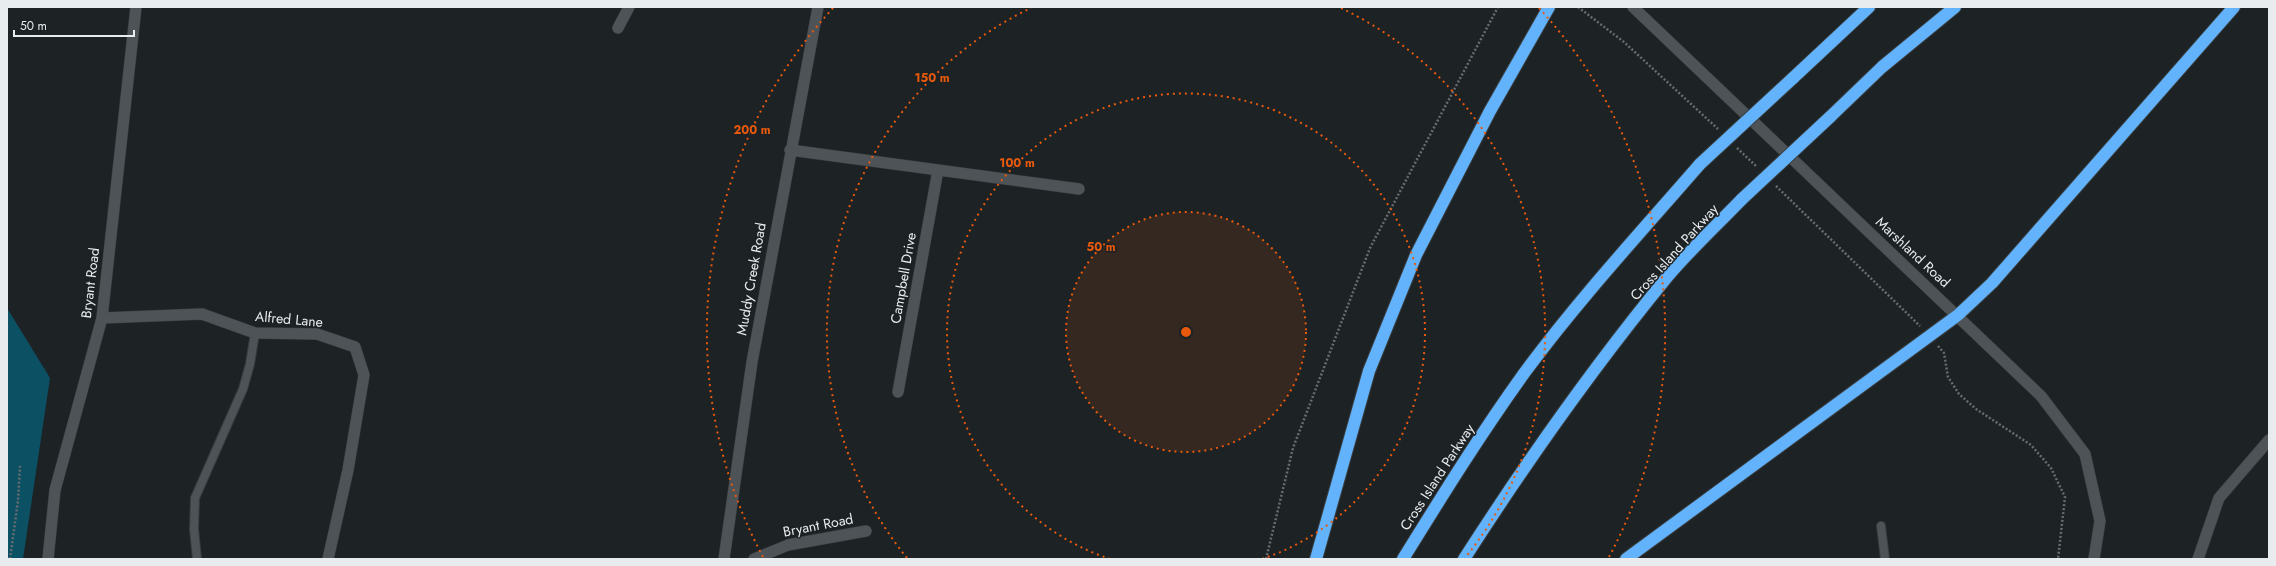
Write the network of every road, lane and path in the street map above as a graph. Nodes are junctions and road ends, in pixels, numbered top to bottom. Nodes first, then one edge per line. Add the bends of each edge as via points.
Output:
1 (136, 7) edge
2 (629, 7) edge
3 (818, 7) edge
4 (1498, 7) edge
5 (1549, 7) edge
6 (1578, 7) edge
7 (1633, 7) edge
8 (1869, 7) edge
9 (1955, 7) edge
10 (2234, 7) edge
11 (618, 28) dead end
12 (1719, 130) dead end
13 (1736, 147) dead end
14 (790, 150) junction
15 (1758, 168) dead end
16 (938, 170) junction
17 (1775, 185) dead end
18 (1078, 189) dead end
19 (1958, 315) junction
20 (102, 318) junction
21 (255, 333) junction
22 (1929, 336) junction
23 (898, 392) dead end
24 (2269, 440) edge
25 (20, 466) dead end
26 (1881, 526) dead end
27 (866, 531) dead end
28 (10, 559) edge
29 (48, 559) edge
30 (197, 559) edge
31 (328, 559) edge
32 (724, 559) edge
33 (754, 559) edge
34 (1266, 559) edge
35 (1316, 559) edge
36 (1403, 559) edge
37 (1464, 559) edge
38 (1626, 559) edge
39 (1885, 559) edge
40 (2058, 559) edge
41 (2094, 559) edge
42 (2198, 559) edge

1 - 20 street, Bryant Road
2 - 11 street
3 - 14 street, Muddy Creek Road
4 - 34 path via 1370,248 1293,448
5 - 35 highway via 1490,111 1416,255 1369,371
6 - 12 path via 1624,42
7 - 19 street, Marshland Road
8 - 36 highway, Cross Island Parkway, bridge via 1700,164 1594,286 1526,371 1465,458
9 - 37 highway, Cross Island Parkway, bridge via 1882,67 1742,199 1669,275 1520,470
10 - 19 highway via 1992,283
13 - 15 path
14 - 16 street
14 - 32 street, Muddy Creek Road via 752,362
16 - 18 street
16 - 23 street, Campbell Drive
17 - 22 path
19 - 22 highway
19 - 41 street, Marshland Road via 2041,396 2085,454 2100,521
20 - 21 street, Alfred Lane via 202,314
20 - 29 street, Bryant Road via 55,490
21 - 30 lane via 250,364 242,389 195,498 194,529
21 - 31 street, Alfred Lane via 317,334 355,347 362,368 364,375 348,470
22 - 38 highway
22 - 40 path via 1944,353 1948,377 1959,394 1976,409 2031,445 2051,468 2066,497
24 - 42 street via 2219,498
25 - 28 path
26 - 39 lane
27 - 33 street, Bryant Road via 788,545

